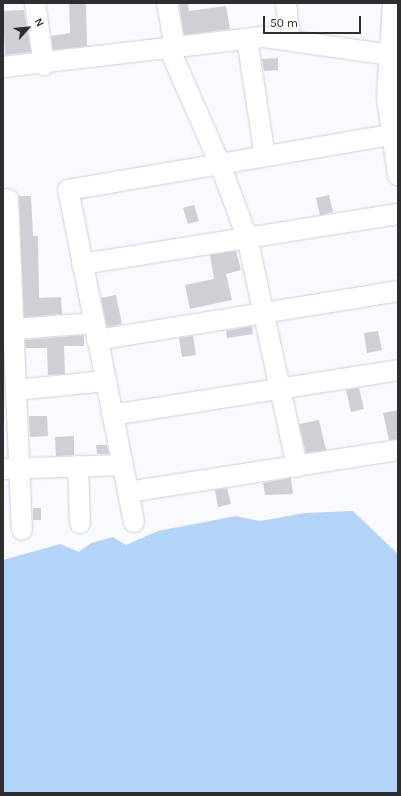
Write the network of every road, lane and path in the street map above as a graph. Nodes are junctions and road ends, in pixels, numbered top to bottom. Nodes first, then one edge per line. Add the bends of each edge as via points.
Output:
1 (35, 3) edge
2 (167, 3) edge
3 (286, 3) edge
4 (393, 3) edge
5 (247, 39) junction
6 (290, 39) junction
7 (172, 47) junction
8 (393, 55) edge
9 (44, 65) junction
10 (3, 67) edge
11 (391, 136) junction
12 (264, 156) junction
13 (220, 164) junction
14 (398, 175) edge
15 (8, 199) dead end
16 (398, 214) edge
17 (6, 232) edge
18 (247, 237) junction
19 (82, 264) junction
20 (398, 291) edge
21 (264, 314) junction
22 (8, 330) edge
23 (95, 332) junction
24 (398, 370) edge
25 (106, 381) junction
26 (280, 389) junction
27 (16, 390) junction
28 (112, 415) junction
29 (398, 450) edge
30 (123, 465) junction
31 (78, 466) junction
32 (297, 467) junction
33 (11, 469) edge
34 (128, 492) junction
35 (134, 522) dead end
36 (80, 523) dead end
37 (22, 530) dead end

1 - 9 street
2 - 7 street
3 - 6 street
4 - 8 street
5 - 6 street
5 - 7 street
5 - 12 street
6 - 8 street
7 - 9 street
7 - 13 street
8 - 11 street via 387,97
9 - 10 street
11 - 12 street
11 - 14 street
12 - 13 street
13 - 18 street
13 - 19 street via 68,190
15 - 17 street
16 - 18 street
17 - 22 street
18 - 19 street
18 - 21 street
19 - 23 street
20 - 21 street
21 - 23 street
21 - 26 street
22 - 23 street
22 - 27 street
23 - 25 street
24 - 26 street
25 - 27 street
25 - 28 street
26 - 28 street
26 - 32 street
27 - 33 street
28 - 30 street
29 - 32 street
30 - 31 street
30 - 34 street
31 - 33 street
31 - 36 street
32 - 34 street
33 - 37 street
34 - 35 street

